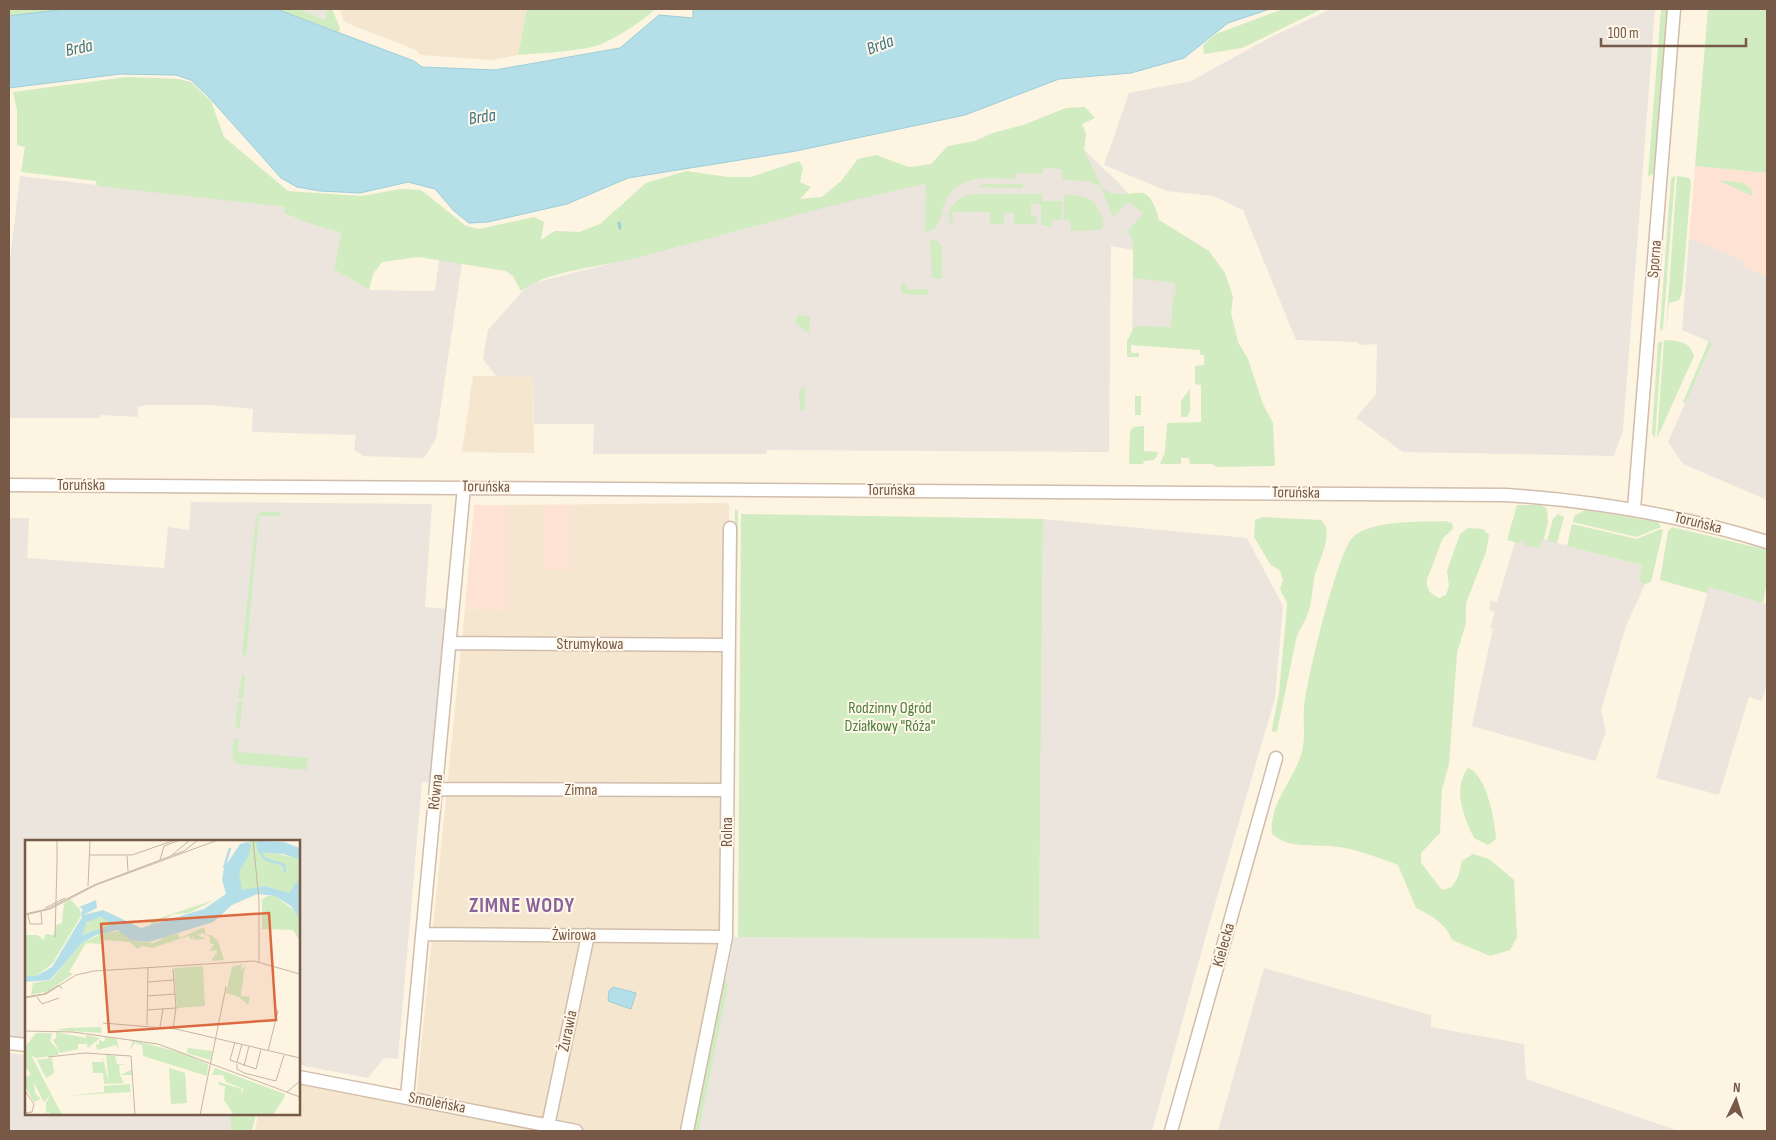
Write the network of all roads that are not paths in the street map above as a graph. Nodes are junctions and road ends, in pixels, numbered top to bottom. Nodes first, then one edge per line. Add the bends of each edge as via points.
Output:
1 (1674, 9) edge
2 (9, 485) edge
3 (464, 487) junction
4 (1634, 509) junction
5 (730, 528) dead end
6 (1767, 542) edge
7 (450, 643) junction
8 (730, 645) junction
9 (1276, 758) dead end
10 (436, 789) junction
11 (727, 790) junction
12 (422, 934) junction
13 (588, 935) junction
14 (726, 936) junction
15 (9, 1043) edge
16 (25, 1046) edge
17 (300, 1077) edge
18 (407, 1097) junction
19 (548, 1126) junction
20 (576, 1131) edge
21 (687, 1131) edge
22 (1171, 1131) edge

1 - 4 street, Sporna
2 - 3 street, Toruńska
3 - 4 street, Toruńska via 1471,494 1589,501
3 - 7 street, Równa
4 - 6 street, Toruńska via 1725,529
5 - 8 street, Rolna
7 - 8 street, Strumykowa
7 - 10 street, Równa
8 - 11 street, Rolna
9 - 22 street, Kielecka
10 - 11 street, Zimna
10 - 12 street, Równa
11 - 14 street, Rolna
12 - 13 street, Żwirowa
12 - 18 street, Równa
13 - 14 street, Żwirowa
13 - 19 street, Żurawia
14 - 21 street, Rolna
15 - 16 street
17 - 18 street, Smoleńska
18 - 19 street, Smoleńska
19 - 20 street, Smoleńska

